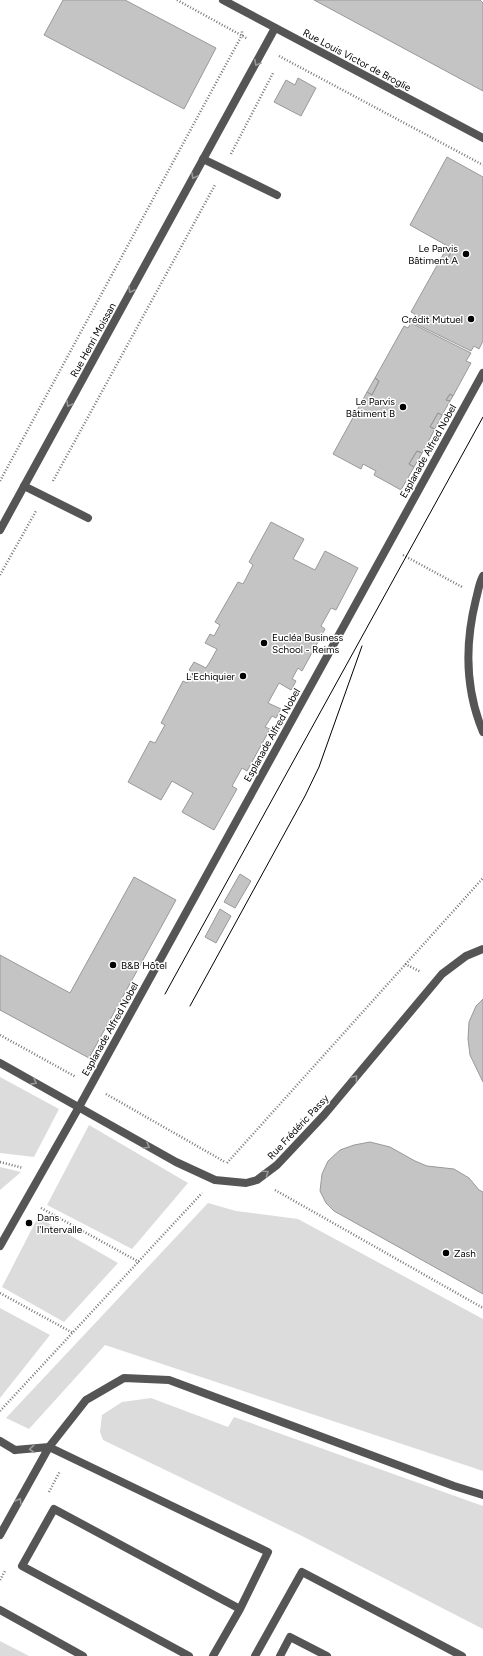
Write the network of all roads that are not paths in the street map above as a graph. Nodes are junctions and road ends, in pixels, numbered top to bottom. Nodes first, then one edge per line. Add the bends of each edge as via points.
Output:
1 (223, 0) edge
2 (275, 28) junction
3 (483, 138) edge
4 (203, 159) junction
5 (276, 195) dead end
6 (483, 373) edge
7 (24, 486) junction
8 (88, 518) dead end
9 (0, 530) edge
10 (483, 576) edge
11 (483, 732) edge
12 (483, 949) edge
13 (0, 1063) edge
14 (79, 1107) junction
15 (0, 1246) edge
16 (0, 1441) edge
17 (49, 1447) junction
18 (483, 1494) edge
19 (0, 1535) edge
20 (240, 1609) junction
21 (0, 1610) edge
22 (83, 1656) edge
23 (189, 1656) edge
24 (213, 1656) edge
25 (255, 1656) edge
26 (280, 1656) edge
27 (326, 1656) edge
28 (462, 1656) edge

1 - 2 street, Rue Louis Victor de Broglie
2 - 3 street, Rue Louis Victor de Broglie
2 -> 4 street, Rue Henri Moissan
4 - 5 street
4 -> 7 street, Rue Henri Moissan
6 - 14 street, Esplanade Alfred Nobel
7 - 8 street
7 - 9 street, Rue Henri Moissan
10 - 11 street via 470,624 468,662 476,715
14 -> 12 street, Rue Frédéric Passy via 176,1162 215,1180 246,1183 257,1180 277,1165 324,1115 442,974 466,956
13 -> 14 street
14 - 15 street, Esplanade Alfred Nobel
17 -> 16 street via 15,1450
17 - 18 street via 86,1400 124,1378 169,1380 454,1486
19 -> 17 street
17 - 20 street via 268,1552
20 - 23 street via 54,1509 22,1566
20 - 24 street
21 - 22 street
25 - 28 street via 302,1572
26 - 27 street via 290,1637

